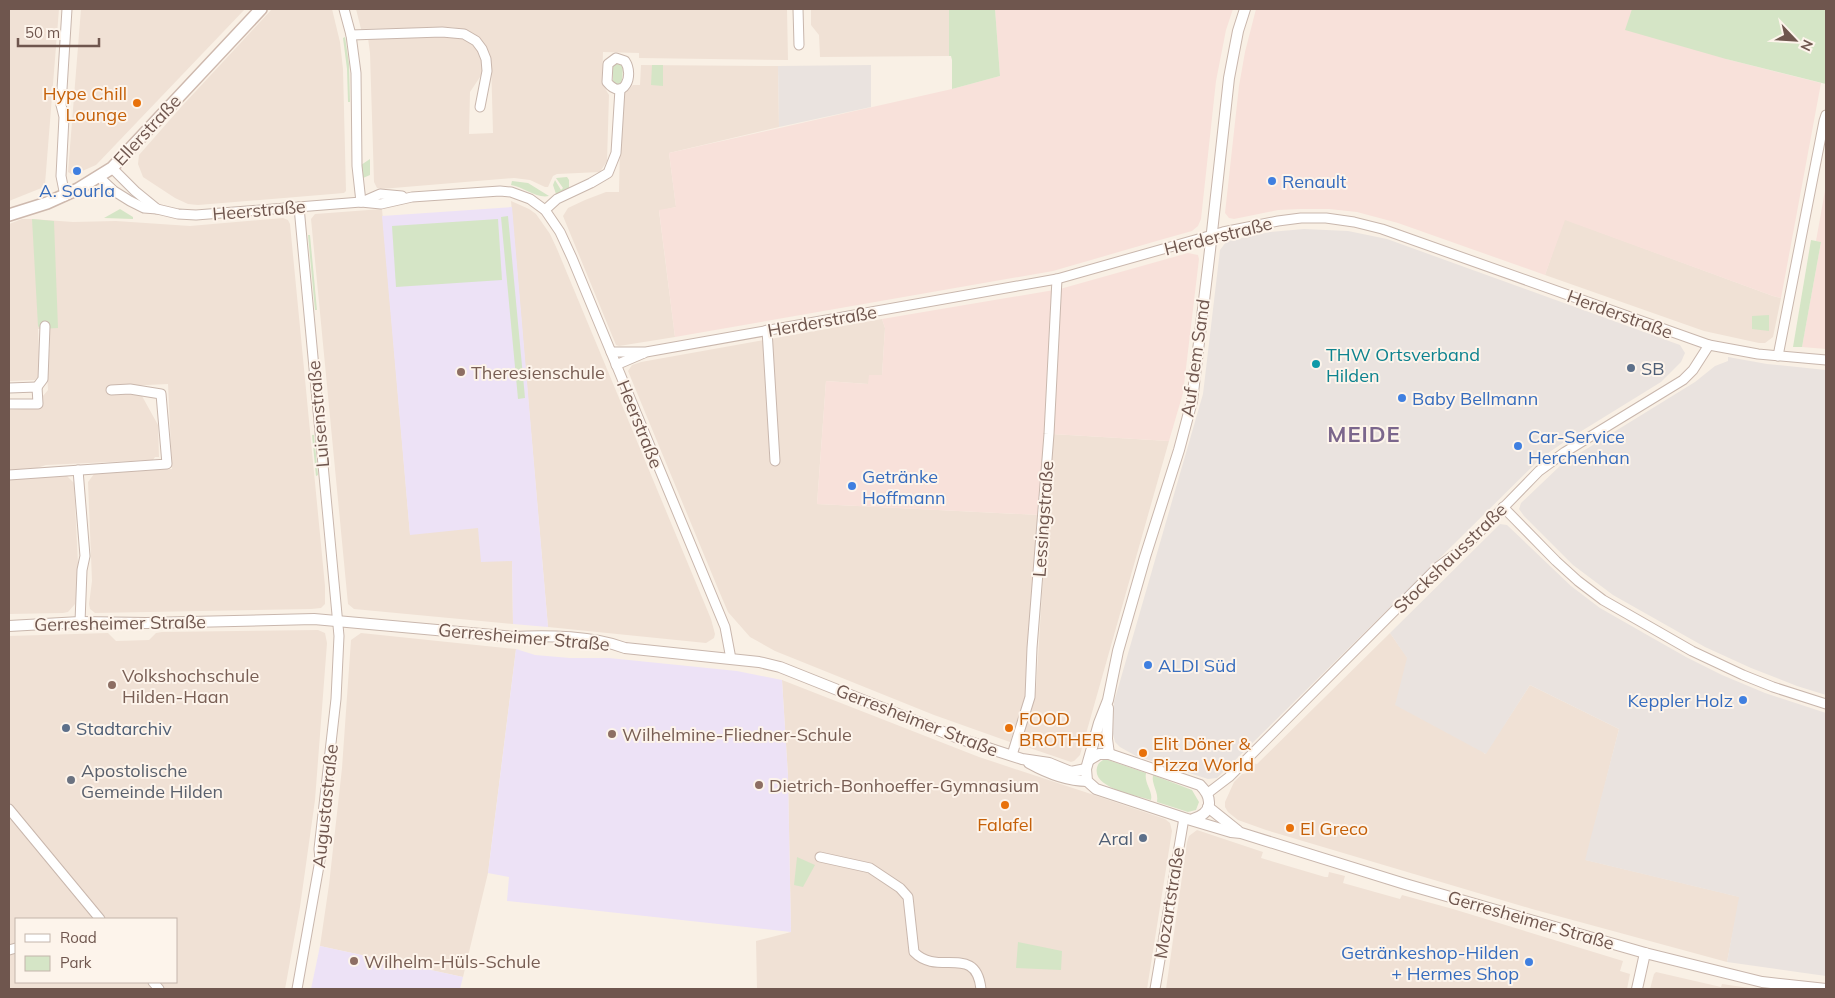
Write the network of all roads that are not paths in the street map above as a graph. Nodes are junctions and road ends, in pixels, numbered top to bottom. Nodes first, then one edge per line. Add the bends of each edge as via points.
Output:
1 (68, 9) edge
2 (260, 9) edge
3 (344, 9) edge
4 (798, 9) edge
5 (1245, 9) edge
6 (351, 35) junction
7 (799, 45) dead end
8 (620, 89) dead end
9 (480, 107) dead end
10 (1826, 115) edge
11 (112, 168) junction
12 (99, 177) junction
13 (65, 196) junction
14 (361, 202) junction
15 (299, 207) junction
16 (157, 209) junction
17 (545, 210) junction
18 (9, 215) edge
19 (1212, 236) junction
20 (1057, 279) junction
21 (45, 326) dead end
22 (767, 330) junction
23 (1709, 346) junction
24 (611, 352) junction
25 (646, 352) junction
26 (1778, 356) junction
27 (1826, 360) edge
28 (616, 365) junction
29 (37, 387) junction
30 (9, 388) edge
31 (111, 390) dead end
32 (9, 404) edge
33 (776, 461) dead end
34 (78, 470) junction
35 (9, 474) edge
36 (1503, 507) junction
37 (338, 621) junction
38 (80, 622) junction
39 (9, 626) edge
40 (731, 658) junction
41 (1108, 700) junction
42 (1826, 704) edge
43 (1109, 754) junction
44 (1017, 757) junction
45 (1088, 765) junction
46 (1088, 781) junction
47 (1208, 793) junction
48 (1208, 807) junction
49 (9, 809) edge
50 (1188, 818) junction
51 (1241, 833) junction
52 (820, 857) dead end
53 (96, 918) edge
54 (1645, 953) junction
55 (297, 989) edge
56 (981, 989) edge
57 (1155, 989) edge
58 (1637, 989) edge
59 (1826, 989) edge

1 - 13 street via 61,105 64,116 61,176
2 - 11 main road, Ellerstraße
3 - 6 street
4 - 7 street
5 - 19 street, Auf dem Sand via 1229,78
6 - 9 street via 464,34 476,41 486,59
6 - 14 street via 356,73 357,166
8 - 17 street via 616,153 608,173 557,199
10 - 26 street
11 - 12 main road, Ellerstraße
11 - 16 street, Heerstraße
12 - 13 main road, Ellerstraße
12 - 16 street, Heerstraße via 130,202
13 - 18 main road, Ellerstraße
14 - 15 street, Heerstraße
14 - 17 street, Heerstraße via 381,204 412,197 500,191 523,196
15 - 16 street, Heerstraße via 196,215
15 - 37 street, Luisenstraße
17 - 24 street, Heerstraße via 560,232
19 - 20 street, Herderstraße
19 - 23 street, Herderstraße via 1301,218 1354,222 1426,244
19 - 41 street, Auf dem Sand via 1192,401 1118,651
20 - 22 street, Herderstraße
20 - 44 street, Lessingstraße via 1030,697
21 - 29 street via 43,379
22 - 25 street, Herderstraße
22 - 33 street
23 - 26 street, Herderstraße
23 - 36 street, Stockshausstraße via 1683,380 1539,471
24 - 25 street, Herderstraße
24 - 28 street, Heerstraße
25 - 28 street, Herderstraße
26 - 27 street, Herderstraße
28 - 40 street, Heerstraße via 725,627
29 - 30 street
29 - 32 street via 38,404
31 - 34 street via 130,389 161,394 167,464
34 - 35 street
34 - 38 street via 85,556
36 - 42 street via 1570,574 1603,600 1692,651 1743,675
36 - 47 street, Stockshausstraße via 1464,548 1438,567 1229,777
37 - 38 street, Gerresheimer Straße
37 - 40 street, Gerresheimer Straße via 514,637 558,637 607,642 625,648
37 - 55 street, Augustastraße via 336,699 320,860
38 - 39 street, Gerresheimer Straße
40 - 44 street, Gerresheimer Straße via 780,667 958,738
41 - 43 street, Auf dem Sand
41 - 45 street, Auf dem Sand
43 - 45 street, Gerresheimer Straße via 1099,754
43 - 47 street via 1193,782
44 - 45 street, Gerresheimer Straße via 1071,772
44 - 46 street, Gerresheimer Straße via 1046,772
45 - 46 street
46 - 50 street, Gerresheimer Straße via 1096,789
47 - 48 street
48 - 50 street via 1205,813
48 - 51 street, Gerresheimer Straße
49 - 53 street
50 - 51 street, Gerresheimer Straße
50 - 57 street, Mozartstraße
51 - 54 street, Gerresheimer Straße
52 - 56 street via 870,868 900,888 908,897 914,952 920,959 932,963 958,962 970,966 976,972
54 - 58 street
54 - 59 street, Gerresheimer Straße via 1762,982

